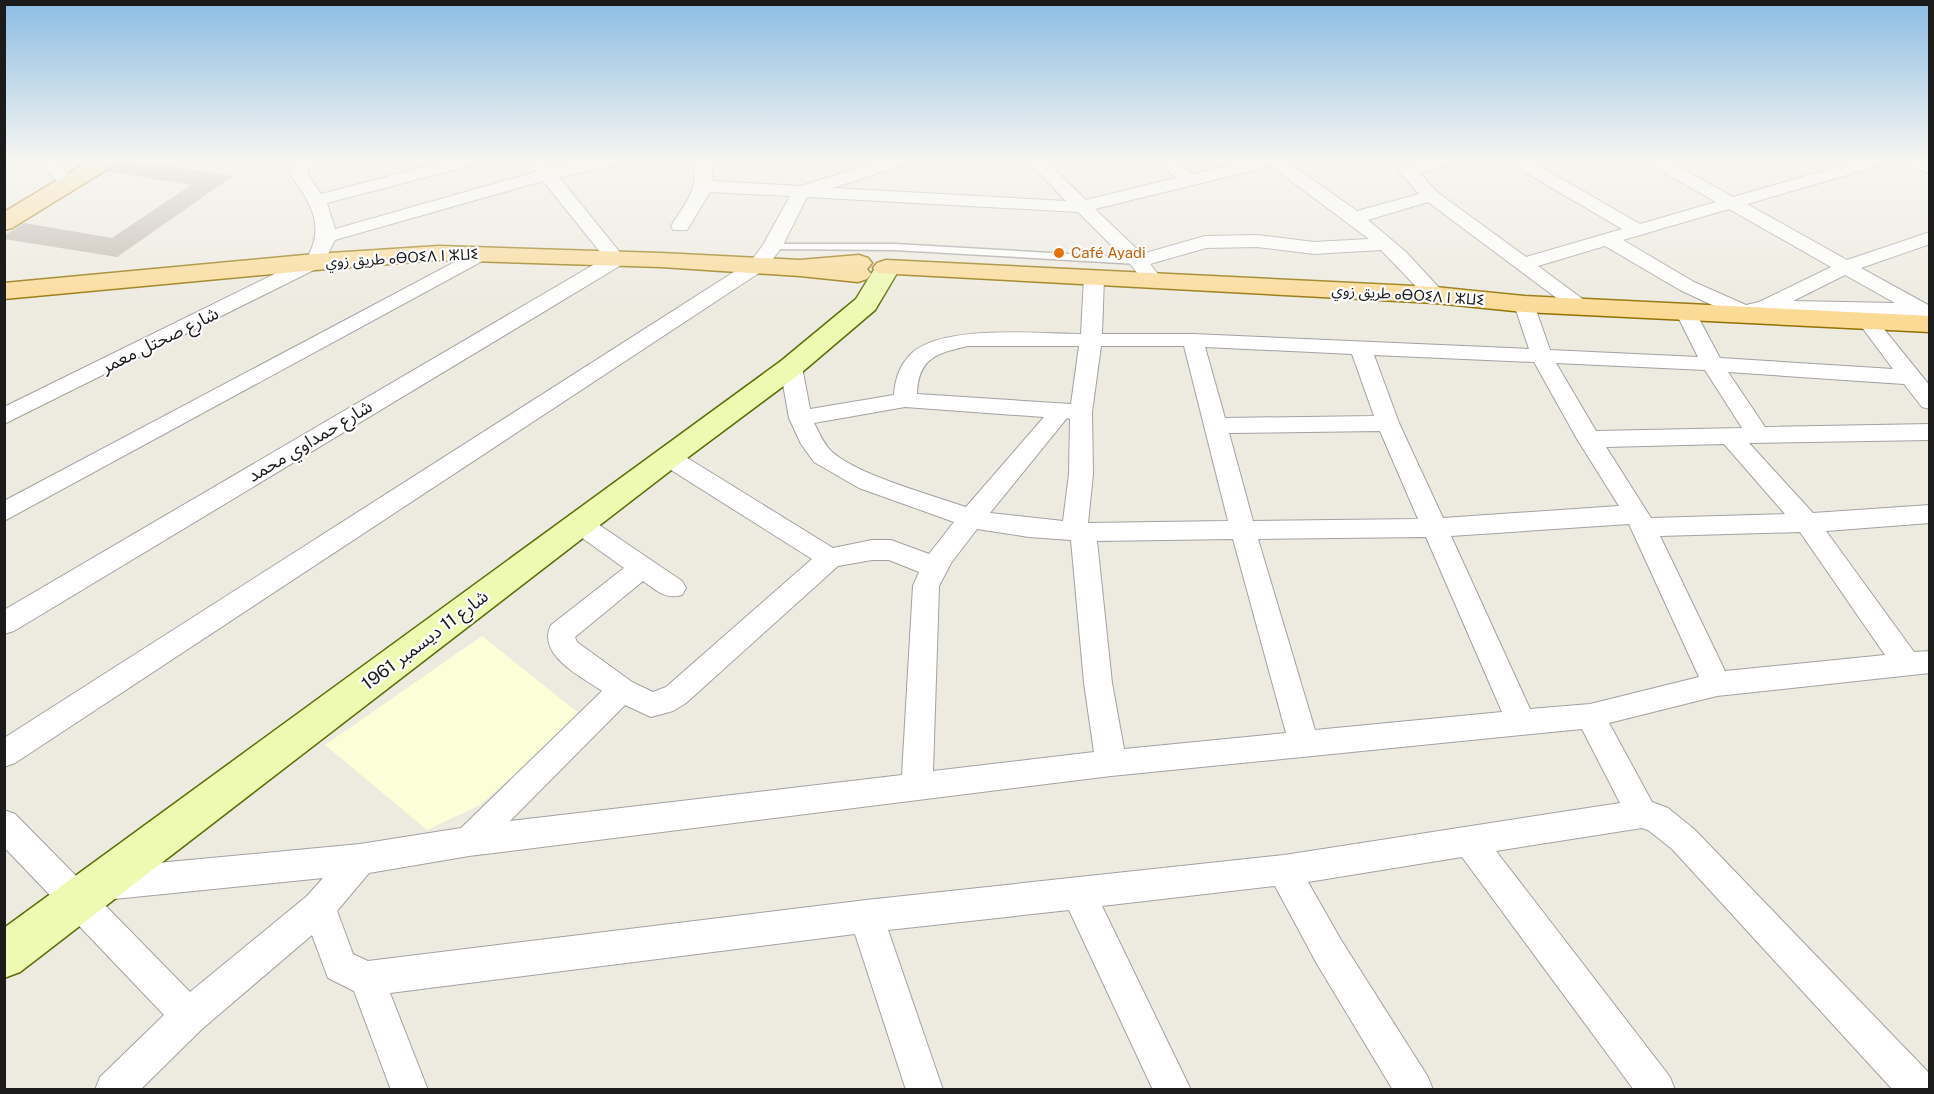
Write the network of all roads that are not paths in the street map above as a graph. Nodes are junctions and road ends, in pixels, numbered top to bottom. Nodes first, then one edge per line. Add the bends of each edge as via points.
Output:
1 (23, 211) edge
2 (320, 211) edge
3 (406, 211) edge
4 (577, 211) edge
5 (689, 211) edge
6 (790, 211) edge
7 (1086, 211) edge
8 (1343, 211) edge
9 (1378, 211) edge
10 (1451, 211) edge
11 (1604, 211) edge
12 (1702, 211) edge
13 (1746, 211) edge
14 (1353, 218) junction
15 (4, 223) edge
16 (680, 226) dead end
17 (1635, 229) junction
18 (326, 237) junction
19 (1606, 238) junction
20 (1929, 238) edge
21 (1386, 244) junction
22 (481, 254) junction
23 (765, 256) junction
24 (616, 260) junction
25 (315, 262) junction
26 (1522, 264) junction
27 (1846, 267) junction
28 (870, 271) junction
29 (1146, 271) junction
30 (1094, 278) junction
31 (4, 291) edge
32 (1435, 296) junction
33 (1524, 304) junction
34 (1766, 306) junction
35 (1581, 307) junction
36 (1738, 312) junction
37 (1686, 313) junction
38 (1927, 314) edge
39 (1868, 322) junction
40 (1091, 339) junction
41 (1193, 340) junction
42 (1361, 349) junction
43 (1542, 357) junction
44 (1712, 364) junction
45 (791, 367) junction
46 (1908, 377) junction
47 (905, 400) junction
48 (1929, 402) edge
49 (1071, 412) junction
50 (4, 417) edge
51 (800, 418) junction
52 (1388, 423) junction
53 (1216, 426) junction
54 (1929, 432) edge
55 (1758, 434) junction
56 (1731, 437) junction
57 (1589, 439) junction
58 (668, 457) junction
59 (4, 512) edge
60 (1929, 514) edge
61 (973, 519) junction
62 (1640, 520) junction
63 (1807, 523) junction
64 (580, 524) junction
65 (1434, 528) junction
66 (1243, 530) junction
67 (1079, 531) junction
68 (830, 558) junction
69 (643, 567) junction
70 (934, 567) junction
71 (673, 588) dead end
72 (4, 623) edge
73 (1918, 663) edge
74 (1717, 684) junction
75 (622, 690) junction
76 (1590, 716) junction
77 (1521, 722) junction
78 (1304, 745) junction
79 (4, 754) edge
80 (1111, 763) junction
81 (917, 787) junction
82 (1642, 814) junction
83 (4, 824) edge
84 (469, 841) junction
85 (1469, 841) junction
86 (360, 860) junction
87 (1284, 870) junction
88 (88, 893) junction
89 (1078, 893) junction
90 (318, 907) junction
91 (866, 916) junction
92 (4, 956) edge
93 (367, 979) junction
94 (189, 1016) junction
95 (113, 1089) edge
96 (410, 1089) edge
97 (925, 1089) edge
98 (1173, 1089) edge
99 (1415, 1089) edge
100 (1657, 1089) edge
101 (1919, 1089) edge

1 - 15 main road
2 - 18 street
3 - 18 street
4 - 24 street
5 - 16 street
6 - 23 street
7 - 29 street
8 - 14 street
9 - 14 street
10 - 26 street
11 - 17 street
12 - 17 street
13 - 27 street
14 - 21 street
17 - 19 street
18 - 25 street
19 - 26 street
19 - 36 street
20 - 27 street
21 - 29 street via 1314,248 1215,241 1187,246
21 - 32 street
22 - 24 main road, طريق زوي ⴰⴱⵔⵉⴷ ⵏ ⵣⵡⵉ
22 - 25 main road, طريق زوي ⴰⴱⵔⵉⴷ ⵏ ⵣⵡⵉ
22 - 59 street
23 - 24 main road, طريق زوي ⴰⴱⵔⵉⴷ ⵏ ⵣⵡⵉ
23 - 28 main road, طريق زوي ⴰⴱⵔⵉⴷ ⵏ ⵣⵡⵉ via 800,268
23 - 29 lane via 895,248 1080,259
23 - 79 street
24 - 72 street, شارع حمداوي محمد
25 - 31 main road, طريق زوي ⴰⴱⵔⵉⴷ ⵏ ⵣⵡⵉ
25 - 50 street, شارع صحتل معمر
26 - 35 street
27 - 34 street
27 - 38 street
28 - 30 main road, طريق زوي ⴰⴱⵔⵉⴷ ⵏ ⵣⵡⵉ
28 - 45 main road, شارع 11 ديسمبر 1961 via 866,304
29 - 30 main road, طريق زوي ⴰⴱⵔⵉⴷ ⵏ ⵣⵡⵉ
29 - 32 main road, طريق زوي ⴰⴱⵔⵉⴷ ⵏ ⵣⵡⵉ
30 - 40 street
32 - 33 main road, طريق زوي ⴰⴱⵔⵉⴷ ⵏ ⵣⵡⵉ
33 - 35 main road, طريق زوي ⴰⴱⵔⵉⴷ ⵏ ⵣⵡⵉ
33 - 43 street
34 - 36 street
34 - 38 street
35 - 37 main road, طريق زوي ⴰⴱⵔⵉⴷ ⵏ ⵣⵡⵉ
36 - 37 main road, طريق زوي ⴰⴱⵔⵉⴷ ⵏ ⵣⵡⵉ
36 - 39 main road, طريق زوي ⴰⴱⵔⵉⴷ ⵏ ⵣⵡⵉ
37 - 44 street
38 - 39 main road, طريق زوي ⴰⴱⵔⵉⴷ ⵏ ⵣⵡⵉ
39 - 46 street
40 - 41 street
40 - 47 street via 968,340 944,345 912,364 906,375
40 - 49 street
41 - 42 street
41 - 53 street
42 - 43 street
42 - 52 street
43 - 44 street
43 - 57 street
44 - 46 street
44 - 55 street
45 - 51 street
45 - 58 main road, شارع 11 ديسمبر 1961
46 - 48 street
47 - 49 street
47 - 51 street
49 - 61 street
49 - 67 street via 1081,474
51 - 61 street via 813,444 833,465 868,482
52 - 53 street
52 - 65 street
53 - 66 street
54 - 55 street
55 - 56 street
56 - 57 street
56 - 63 street
57 - 62 street
58 - 64 main road, شارع 11 ديسمبر 1961
58 - 68 street
60 - 63 street
61 - 67 street
61 - 70 street
62 - 63 street
62 - 65 street
62 - 74 street
63 - 73 street
64 - 69 street
64 - 88 main road, شارع 11 ديسمبر 1961
65 - 66 street
65 - 77 street
66 - 67 street
66 - 78 street
67 - 80 street
68 - 70 street via 872,549 891,550
68 - 75 street via 676,694 651,705
69 - 71 street
69 - 75 street via 561,633 567,650
70 - 81 street via 926,586
73 - 74 street
74 - 76 street
75 - 84 street
76 - 77 street
76 - 82 street
77 - 78 street
78 - 80 street
80 - 81 street
81 - 84 street
82 - 85 street
82 - 101 street via 1657,818 1683,838
83 - 88 street
84 - 86 street
85 - 87 street
85 - 100 street
86 - 88 street
86 - 90 street
87 - 89 street
87 - 99 street via 1329,952
88 - 92 main road, شارع 11 ديسمبر 1961
88 - 94 street
89 - 91 street
89 - 98 street
90 - 93 street via 340,966
90 - 94 street
91 - 93 street
91 - 97 street
93 - 96 street
94 - 95 street

